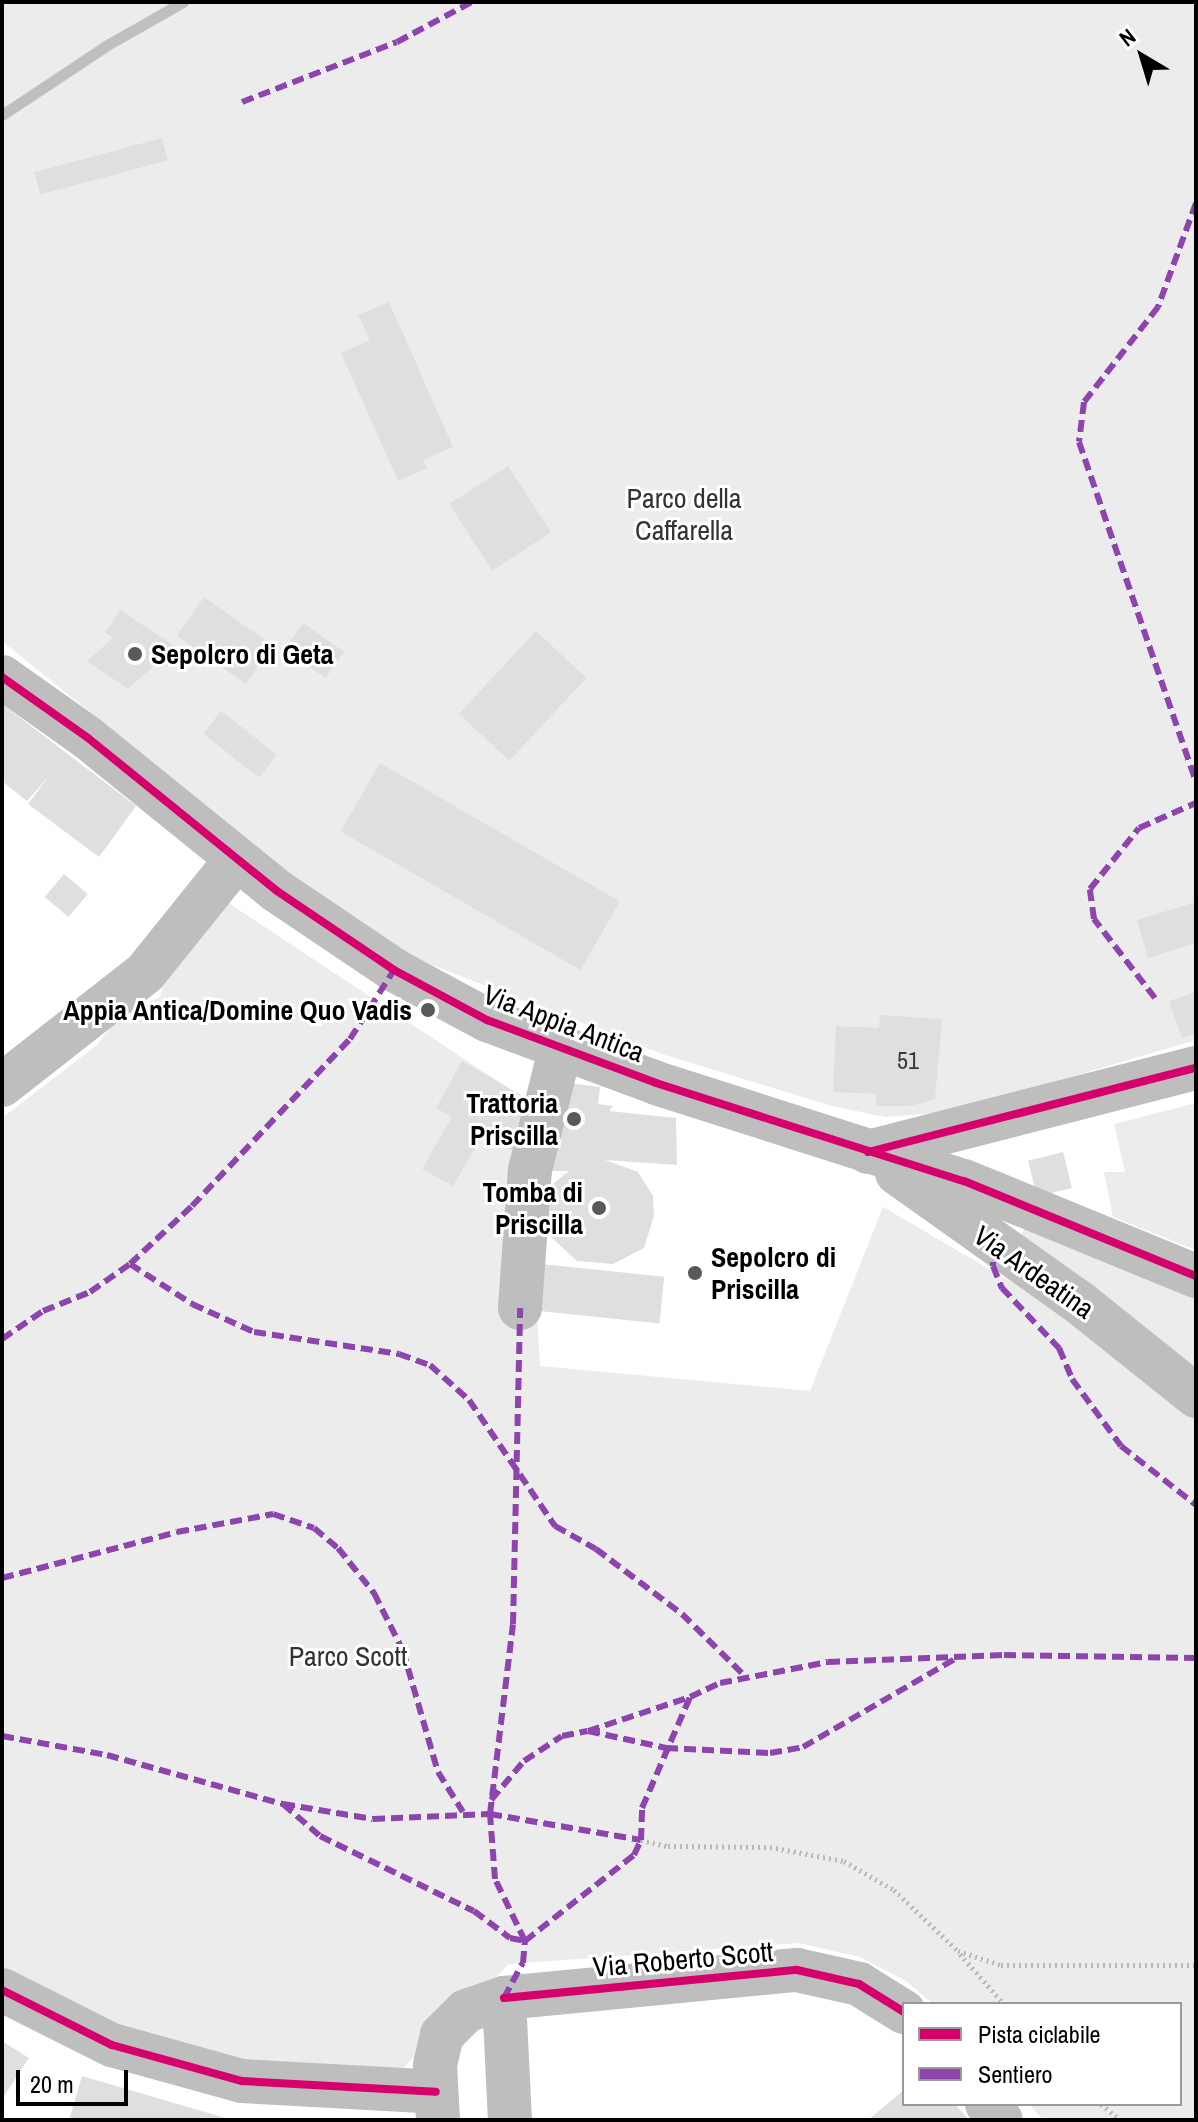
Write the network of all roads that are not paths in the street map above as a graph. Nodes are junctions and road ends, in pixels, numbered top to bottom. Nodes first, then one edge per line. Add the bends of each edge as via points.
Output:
1 (2, 677) edge
2 (236, 860) junction
3 (561, 1047) junction
4 (1196, 1068) edge
5 (2, 1085) edge
6 (868, 1152) junction
7 (1196, 1276) edge
8 (520, 1308) dead end
9 (1196, 1396) edge
10 (2, 1990) edge
11 (504, 1998) junction
12 (902, 2011) edge
13 (509, 2099) edge
14 (437, 2106) edge

1 - 2 street, Via Appia Antica via 88,738
2 - 3 street, Via Appia Antica via 394,970 487,1020
2 - 5 street via 145,973
3 - 6 street, Via Appia Antica
3 - 8 street via 530,1170
4 - 6 street
6 - 7 street via 964,1181
6 - 9 street, Via Ardeatina via 1080,1303
10 - 14 street via 78,2032 186,2068 272,2086
11 - 12 street, Via Roberto Scott via 797,1970 859,1984
11 - 13 street
11 - 14 street, Via Roberto Scott via 466,2011 448,2027 438,2048

